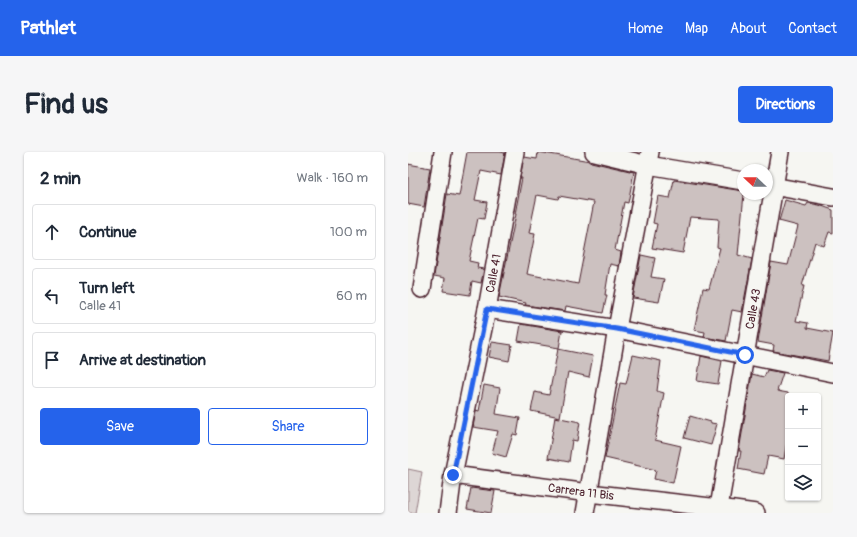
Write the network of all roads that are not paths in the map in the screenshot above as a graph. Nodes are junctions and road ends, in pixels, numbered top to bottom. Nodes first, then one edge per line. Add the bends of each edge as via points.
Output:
1 (443, 152) edge
2 (516, 152) edge
3 (594, 152) edge
4 (780, 152) edge
5 (649, 159) edge
6 (773, 178) edge
7 (737, 180) edge
8 (773, 186) edge
9 (833, 197) edge
10 (769, 200) edge
11 (422, 289) dead end
12 (487, 309) junction
13 (617, 329) junction
14 (745, 355) junction
15 (833, 373) edge
16 (453, 475) junction
17 (589, 493) junction
18 (718, 510) edge
19 (448, 513) edge
20 (585, 513) edge
21 (756, 513) edge

1 - 11 street
2 - 12 street, Calle 41
3 - 5 street
4 - 6 street, Calle 43
5 - 7 street
5 - 13 street
8 - 9 street
10 - 14 street, Calle 43
12 - 13 street
12 - 16 street, Calle 41
13 - 14 street
13 - 17 street
14 - 15 street
14 - 18 street, Calle 43
16 - 17 street, Carrera 11 Bis
16 - 19 street, Calle 41
17 - 18 street, Carrera 11 Bis
17 - 20 street
18 - 21 street, Carrera 11 Bis

